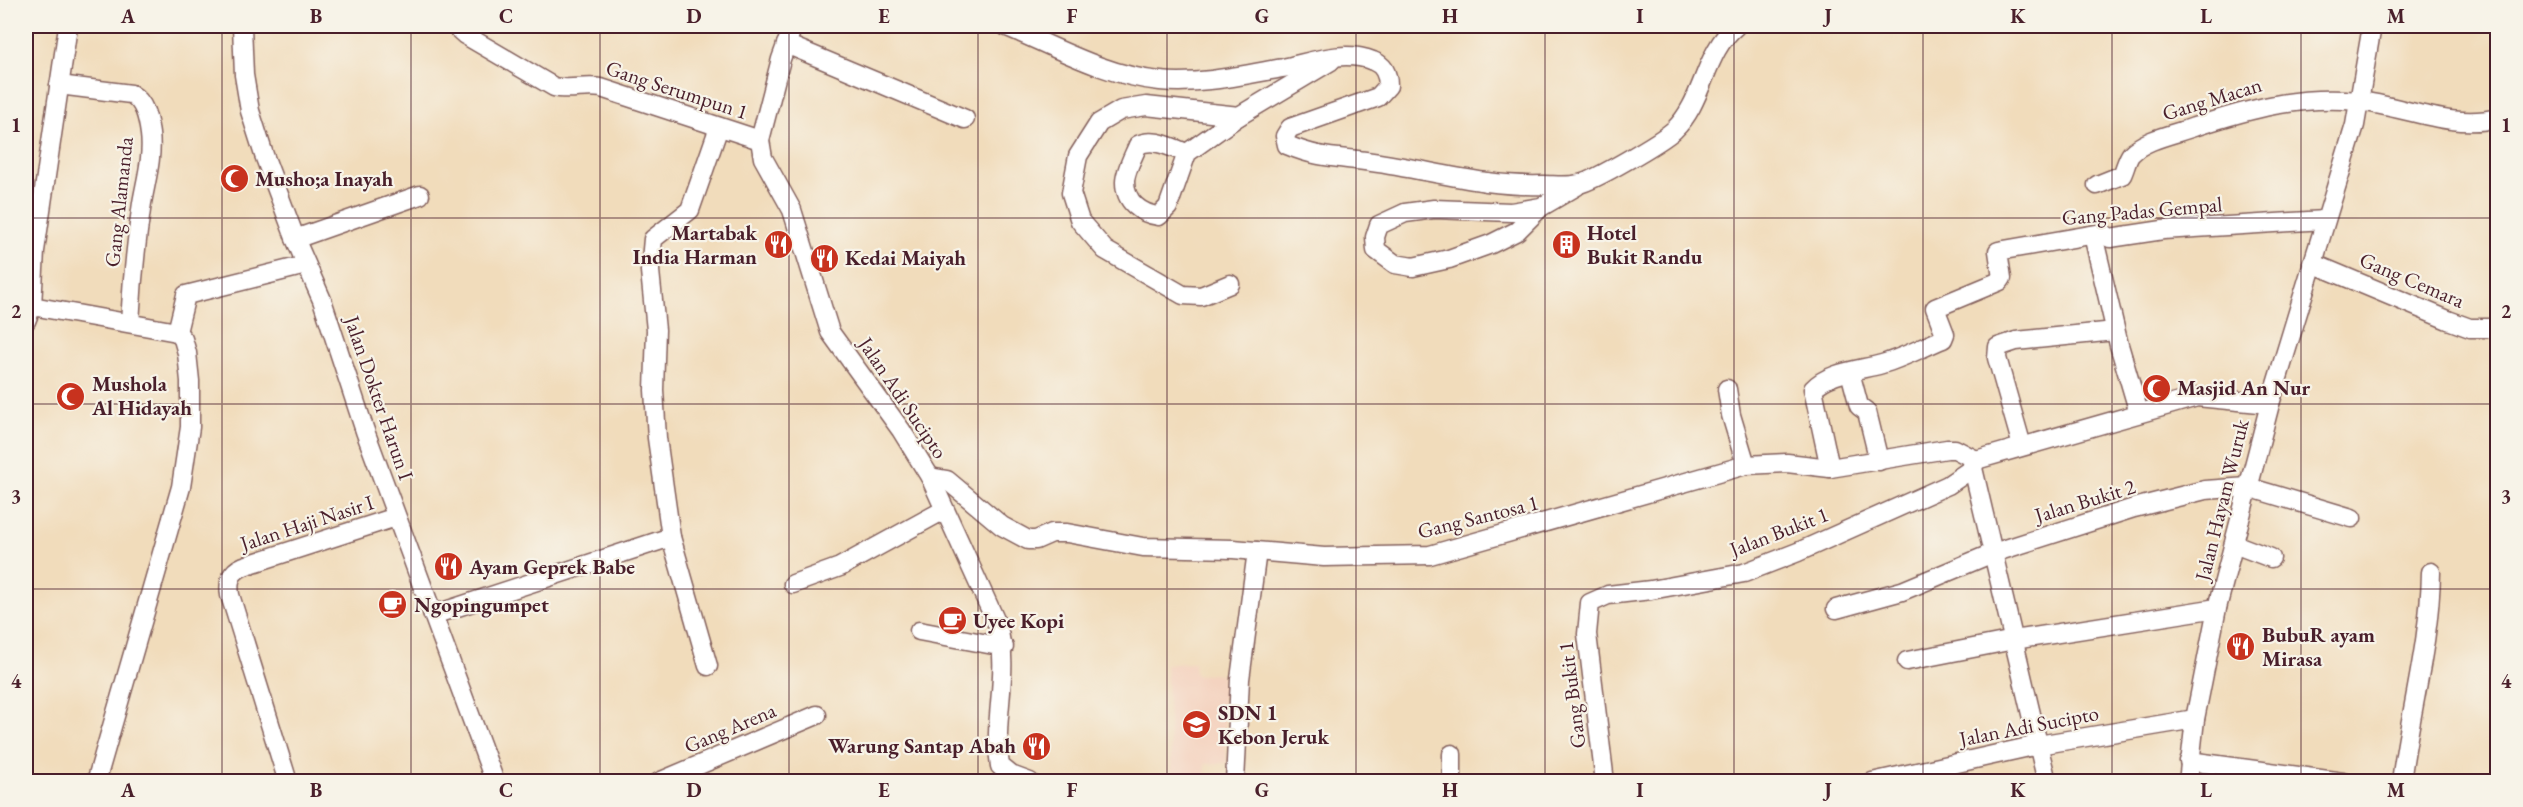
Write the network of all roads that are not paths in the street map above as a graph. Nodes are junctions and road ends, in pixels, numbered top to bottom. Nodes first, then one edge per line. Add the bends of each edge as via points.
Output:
1 (68, 26) edge
2 (242, 26) edge
3 (455, 26) edge
4 (793, 26) edge
5 (1005, 26) edge
6 (1736, 26) edge
7 (2372, 26) edge
8 (786, 44) junction
9 (1337, 56) junction
10 (58, 85) junction
11 (2360, 101) junction
12 (1239, 116) junction
13 (2498, 118) edge
14 (965, 119) dead end
15 (719, 127) junction
16 (760, 140) junction
17 (1187, 153) dead end
18 (1580, 184) junction
19 (2097, 185) dead end
20 (420, 195) dead end
21 (1541, 207) junction
22 (2325, 220) junction
23 (2093, 235) junction
24 (295, 239) junction
25 (2312, 263) junction
26 (306, 265) junction
27 (1230, 284) dead end
28 (29, 313) edge
29 (130, 323) junction
30 (2498, 328) edge
31 (2115, 331) junction
32 (177, 332) junction
33 (1850, 372) junction
34 (1727, 389) dead end
35 (2270, 404) junction
36 (2139, 413) junction
37 (2022, 446) junction
38 (1879, 461) junction
39 (1974, 464) junction
40 (1746, 465) junction
41 (1830, 468) junction
42 (930, 477) junction
43 (2248, 487) junction
44 (944, 510) junction
45 (396, 517) junction
46 (2352, 518) dead end
47 (671, 537) junction
48 (2234, 544) junction
49 (1257, 551) junction
50 (1993, 553) junction
51 (2271, 558) dead end
52 (2431, 572) dead end
53 (793, 584) dead end
54 (1590, 603) joint
55 (2217, 608) junction
56 (1836, 609) dead end
57 (433, 615) junction
58 (919, 631) dead end
59 (2014, 640) junction
60 (1004, 647) junction
61 (1907, 661) dead end
62 (708, 666) dead end
63 (817, 715) dead end
64 (2195, 718) junction
65 (2038, 745) junction
66 (1452, 754) dead end
67 (2189, 761) junction
68 (1004, 777) edge
69 (96, 782) edge
70 (288, 782) edge
71 (495, 782) edge
72 (659, 782) edge
73 (1030, 782) edge
74 (1235, 782) edge
75 (1452, 782) edge
76 (1605, 782) edge
77 (1872, 782) edge
78 (2047, 782) edge
79 (2187, 782) edge
80 (2343, 782) edge
81 (2401, 782) edge

1 - 10 street
2 - 24 street, Jalan Dokter Harun I via 250,111
3 - 15 street, Gang Serumpun 1 via 465,36 554,87 601,88
4 - 8 street
5 - 9 street via 1101,66 1161,81 1202,81
6 - 18 street via 1724,35 1675,130
7 - 11 street, Jalan Hayam Wuruk
8 - 14 street
8 - 16 street
9 - 12 street
9 - 18 street via 1360,57 1380,65 1388,75 1388,86 1378,97 1290,128 1287,145 1331,159 1371,162 1483,184
10 - 28 street
10 - 29 street, Gang Alamanda via 131,94 138,98 146,116 150,158
11 - 13 street, Gang Macan via 2422,116
11 - 19 street, Gang Macan via 2276,103 2222,118 2155,140 2132,154 2122,175
11 - 22 street, Jalan Hayam Wuruk
12 - 17 street
12 - 27 street via 1146,106 1121,110 1099,123 1078,156 1071,193 1080,221 1105,250 1173,290 1201,296
15 - 16 street, Gang Serumpun 1
15 - 47 street via 690,210 653,238 654,390
16 - 42 street, Jalan Adi Sucipto via 763,158 792,210 830,332 902,430
18 - 21 street
20 - 24 street
21 - 21 street via 1516,231 1449,259 1404,266 1376,250 1379,225 1405,213 1434,209 1511,212
22 - 23 street, Gang Padas Gempal via 2163,230 2110,238 2102,233
22 - 25 street, Jalan Hayam Wuruk
23 - 31 street
23 - 33 street, Gang Padas Gempal via 1998,251 2000,281 1935,308 1945,334 1943,339
24 - 26 street, Jalan Dokter Harun I
25 - 30 street, Gang Cemara via 2470,328
25 - 35 street, Jalan Hayam Wuruk
26 - 32 street via 186,295
26 - 45 street, Jalan Dokter Harun I via 322,300
28 - 29 street
29 - 32 street
31 - 36 street
31 - 37 street via 1998,346 1997,358
32 - 69 street via 187,353 190,381 190,427 181,487
33 - 38 street via 1859,406 1867,412
33 - 41 street, Gang Padas Gempal via 1813,389
34 - 40 street
35 - 36 street, Jalan Bukit 1 via 2197,398
35 - 43 street, Jalan Hayam Wuruk
36 - 37 street, Jalan Bukit 1
37 - 39 street, Jalan Bukit 1
38 - 39 street, Gang Santosa 1 via 1947,448 1955,449
38 - 41 street, Gang Santosa 1
39 - 50 street
39 - 54 street, Jalan Bukit 1 via 1948,485 1744,573 1608,595
40 - 41 street, Gang Santosa 1 via 1787,463
40 - 49 street, Gang Santosa 1 via 1430,555 1324,557
42 - 44 street, Jalan Adi Sucipto
42 - 49 street, Gang Santosa 1 via 947,480 1002,526 1028,540 1067,533 1143,547
43 - 46 street, Jalan Bukit 2
43 - 48 street, Jalan Hayam Wuruk
43 - 50 street, Jalan Bukit 2 via 2205,490 2134,508
44 - 53 street via 840,567
44 - 60 street, Jalan Adi Sucipto
45 - 57 street, Jalan Dokter Harun I
45 - 70 street, Jalan Haji Nasir I via 244,566 232,574 230,595
47 - 57 street
47 - 62 street
48 - 51 street
48 - 55 street, Jalan Hayam Wuruk
49 - 74 street via 1240,679
50 - 56 street, Jalan Bukit 2 via 1902,591
50 - 59 street
52 - 81 street via 2429,626
54 - 76 street, Gang Bukit 1 via 1587,634
55 - 59 street
55 - 64 street, Jalan Hayam Wuruk
57 - 71 street, Jalan Dokter Harun I
58 - 60 street
59 - 61 street
59 - 65 street
60 - 68 street, Jalan Adi Sucipto via 997,743
63 - 72 street, Gang Arena
64 - 65 street, Jalan Adi Sucipto
64 - 67 street, Jalan Hayam Wuruk
65 - 77 street, Jalan Adi Sucipto
65 - 78 street
66 - 75 street
67 - 79 street, Jalan Hayam Wuruk
67 - 80 street
68 - 73 street, Jalan Adi Sucipto

